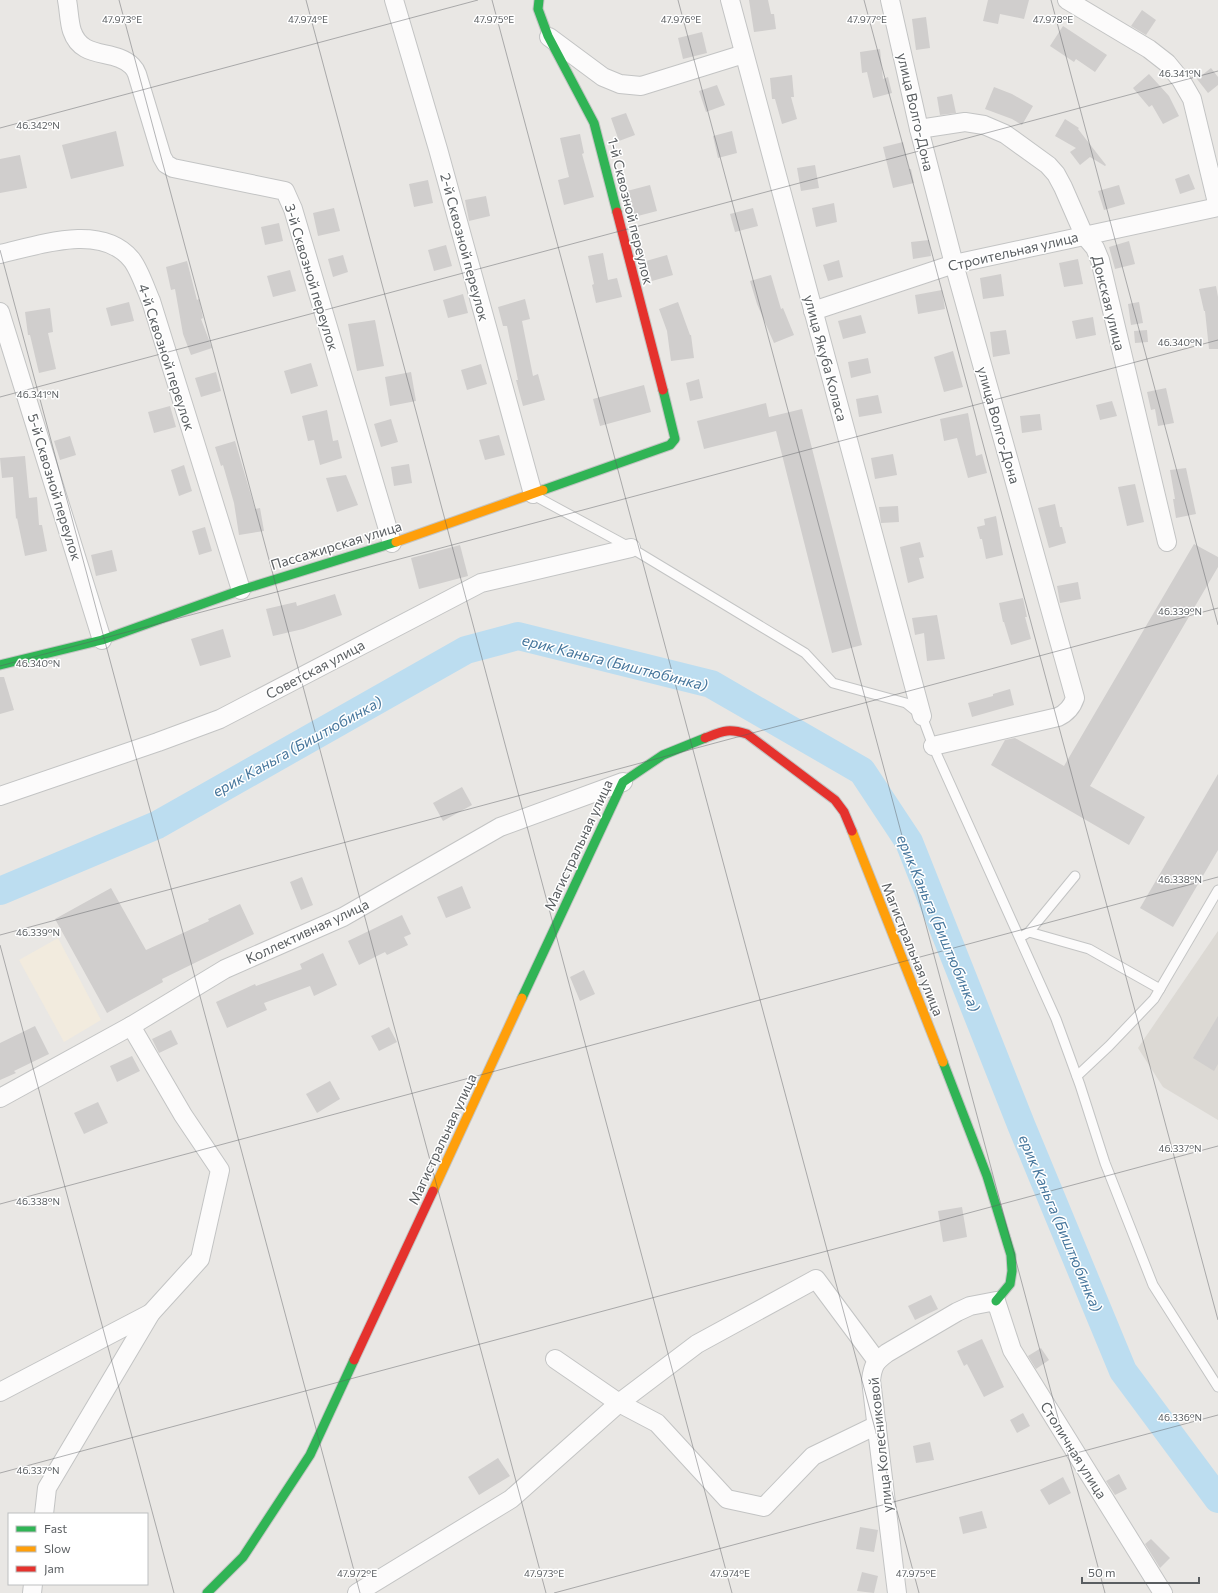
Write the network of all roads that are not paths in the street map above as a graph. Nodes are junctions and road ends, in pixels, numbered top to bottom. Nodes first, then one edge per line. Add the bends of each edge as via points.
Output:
1 (67, 0) edge
2 (394, 0) edge
3 (539, 0) edge
4 (730, 0) edge
5 (890, 0) edge
6 (1067, 0) edge
7 (548, 36) junction
8 (744, 54) junction
9 (920, 129) junction
10 (1218, 206) edge
11 (1084, 235) junction
12 (0, 254) edge
13 (954, 264) junction
14 (813, 311) junction
15 (0, 312) edge
16 (675, 439) joint
17 (533, 494) junction
18 (1167, 542) dead end
19 (392, 543) junction
20 (631, 548) junction
21 (241, 590) junction
22 (102, 640) junction
23 (0, 665) edge
24 (922, 716) junction
25 (932, 746) junction
26 (622, 782) junction
27 (0, 796) edge
28 (1075, 876) dead end
29 (1218, 890) edge
30 (1028, 932) junction
31 (1020, 938) junction
32 (1160, 989) junction
33 (131, 1026) junction
34 (1077, 1076) junction
35 (0, 1098) edge
36 (996, 1301) junction
37 (151, 1313) junction
38 (555, 1359) dead end
39 (877, 1360) junction
40 (1218, 1387) edge
41 (0, 1392) edge
42 (619, 1403) junction
43 (877, 1425) junction
44 (44, 1513) edge
45 (207, 1593) edge
46 (356, 1593) edge
47 (897, 1593) edge
48 (1163, 1593) edge

1 - 19 street, 3-й Сквозной переулок via 72,31 84,49 123,60 132,66 137,74 166,164 173,168 285,191 293,209
2 - 17 street, 2-й Сквозной переулок
3 - 7 street, 1-й Сквозной переулок via 538,9
4 - 8 street, улица Якуба Коласа
5 - 9 street, улица Волго-Дона
6 - 10 street via 1149,49 1167,63 1181,80 1192,99
7 - 8 street via 603,77 627,85 641,86
7 - 16 street, 1-й Сквозной переулок via 594,123
8 - 14 street, улица Якуба Коласа
9 - 11 street, Донская улица via 964,122 984,125 1005,134 1048,165 1056,174
9 - 13 street, улица Волго-Дона
10 - 11 street, Строительная улица
11 - 13 street, Строительная улица
11 - 18 street, Донская улица via 1095,248 1100,260
12 - 21 street, 4-й Сквозной переулок via 74,239 106,241 121,249 132,260 151,301
13 - 14 street, Строительная улица
13 - 25 street, улица Волго-Дона via 1076,698 1069,709 1058,718
14 - 24 street, улица Якуба Коласа
15 - 22 street, 5-й Сквозной переулок
16 - 17 street, Пассажирская улица via 670,445
17 - 19 street, Пассажирская улица
17 - 20 lane
19 - 21 street, Пассажирская улица
20 - 24 lane via 805,653 833,683 906,703
20 - 27 street, Советская улица via 481,582 220,718
21 - 22 street, Пассажирская улица
22 - 23 street, Пассажирская улица
24 - 25 lane
25 - 31 lane
26 - 33 street, Коллективная улица via 500,827 343,917 225,969
26 - 36 street, Магистральная улица via 663,755 724,731 735,730 747,734 840,806 896,940 987,1176 1010,1255 1012,1271 1010,1284
26 - 45 street, Магистральная улица via 310,1455 244,1557
28 - 30 lane
29 - 32 lane
30 - 31 lane
30 - 32 lane via 1088,949
31 - 34 lane via 1056,1019
32 - 34 lane via 1154,1000
33 - 35 street, Коллективная улица
33 - 37 street via 183,1115 220,1170 200,1258
34 - 40 lane via 1105,1163 1153,1285
36 - 39 street, улица Колесниковой via 970,1306 957,1312
36 - 48 street, Столичная улица via 1012,1350
37 - 41 street
37 - 44 street via 47,1488
38 - 42 street
39 - 42 street via 816,1279 697,1344
39 - 43 street, улица Колесниковой via 871,1380
42 - 43 street via 657,1423 727,1499 764,1507 813,1456
42 - 46 street via 511,1499
43 - 47 street, улица Колесниковой

